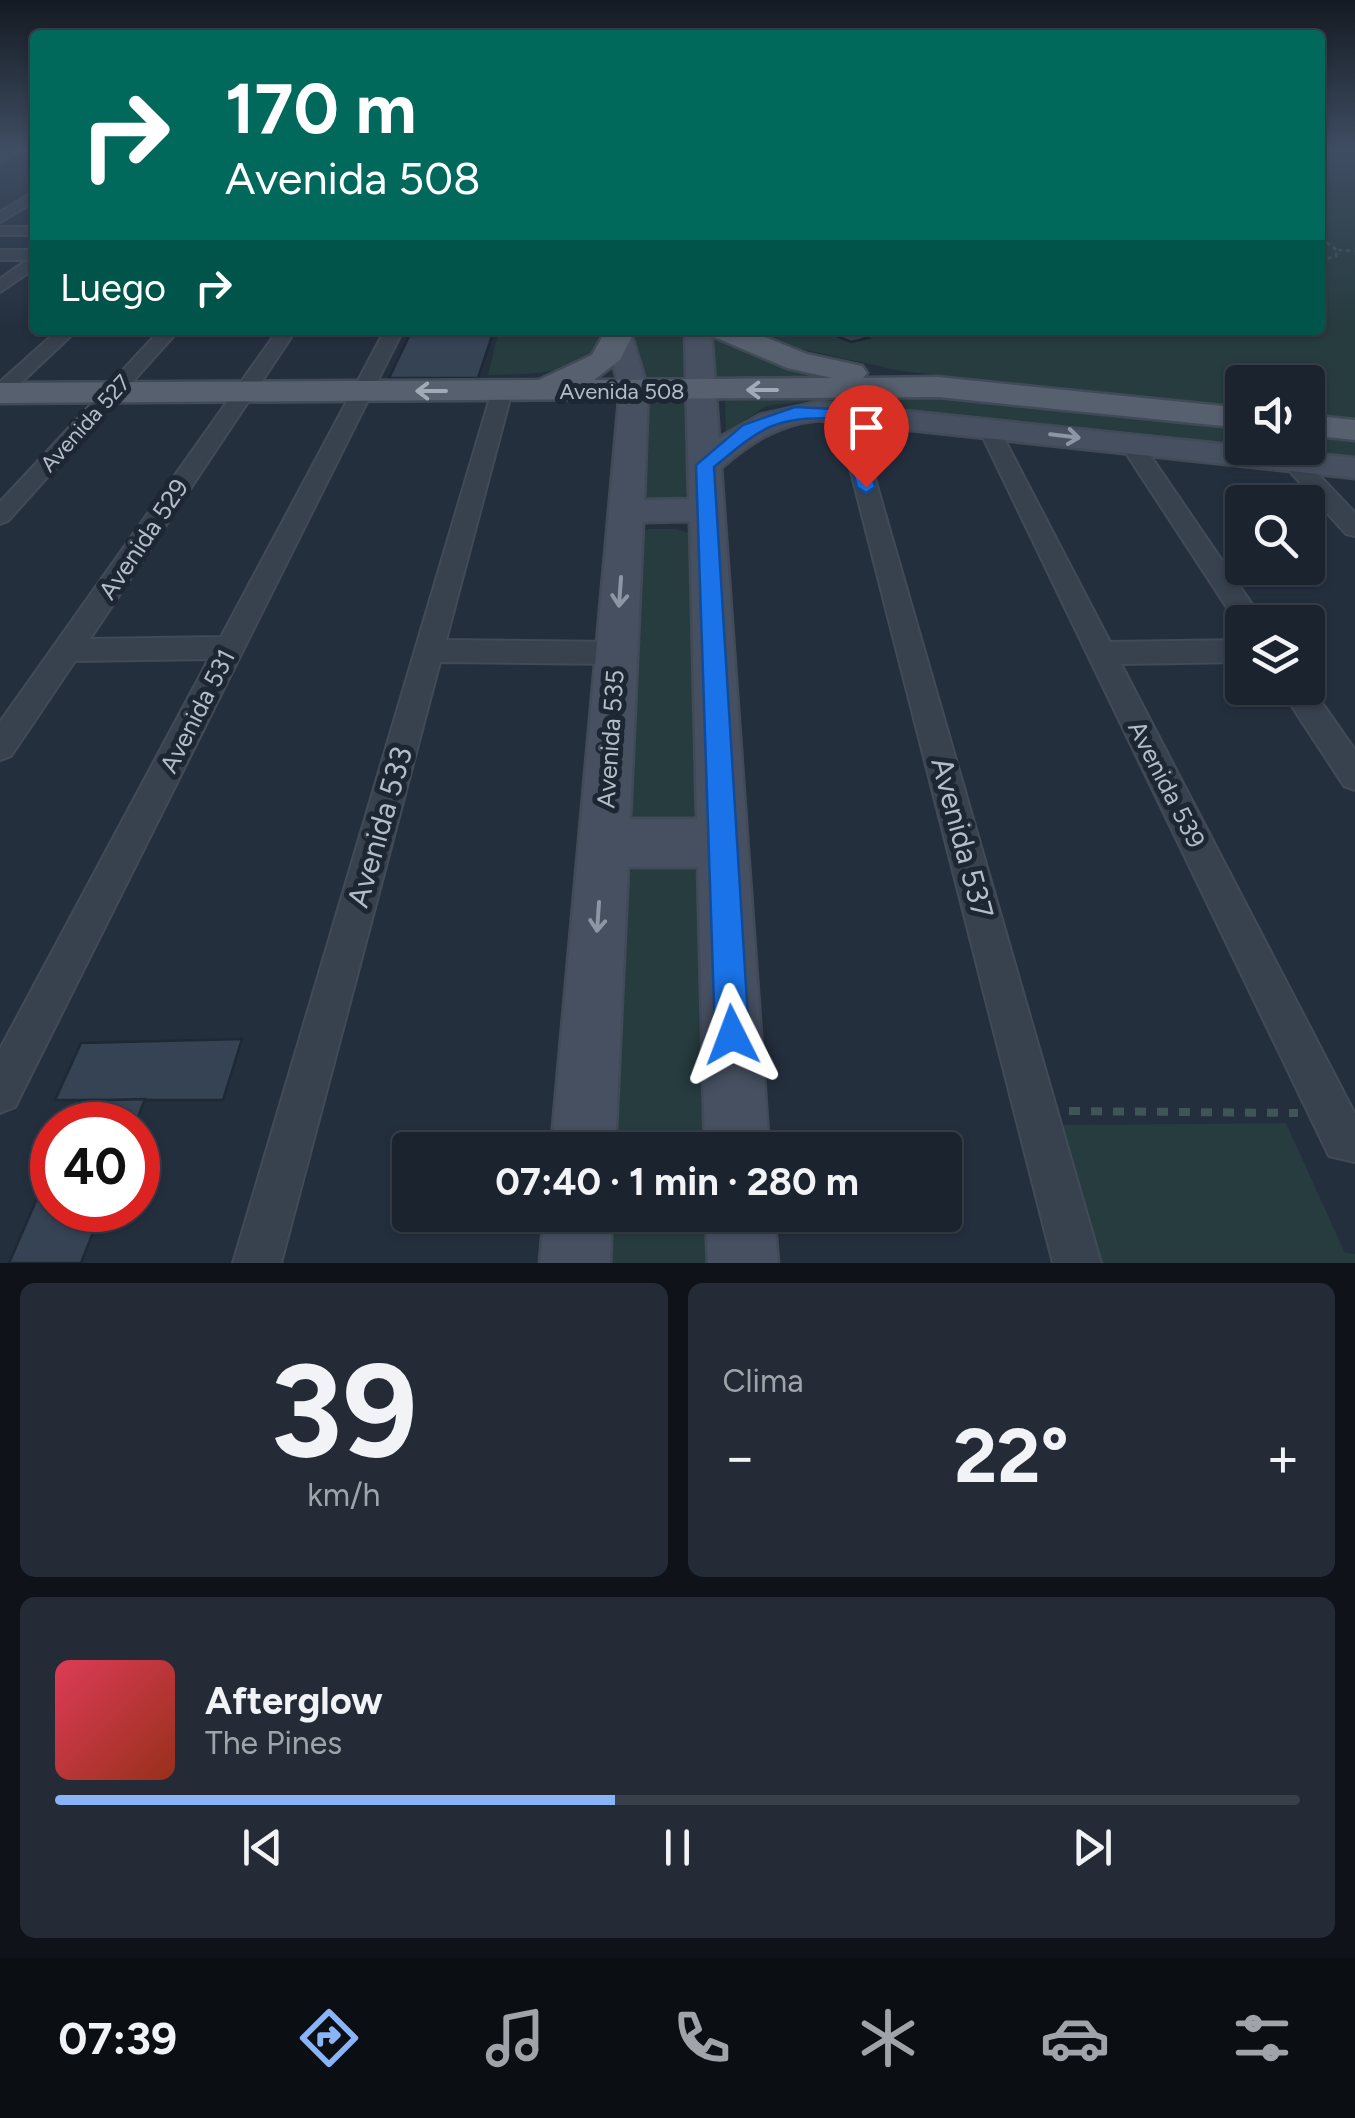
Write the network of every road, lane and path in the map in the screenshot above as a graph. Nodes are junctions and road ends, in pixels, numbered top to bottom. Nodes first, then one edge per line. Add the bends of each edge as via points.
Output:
1 (0, 231) edge
2 (30, 231) edge
3 (1325, 242) edge
4 (1336, 250) junction
5 (1355, 251) edge
6 (0, 255) edge
7 (30, 258) edge
8 (1325, 259) edge
9 (30, 262) edge
10 (0, 287) edge
11 (63, 335) edge
12 (165, 335) edge
13 (283, 335) edge
14 (391, 335) edge
15 (617, 335) edge
16 (618, 335) edge
17 (698, 335) edge
18 (735, 335) edge
19 (911, 388) junction
20 (634, 390) junction
21 (702, 390) junction
22 (114, 391) junction
23 (244, 391) junction
24 (362, 391) junction
25 (502, 391) junction
26 (0, 392) edge
27 (846, 414) junction
28 (1225, 416) edge
29 (988, 427) junction
30 (1325, 427) edge
31 (1355, 430) edge
32 (1131, 444) junction
33 (1225, 454) edge
34 (1297, 465) edge
35 (1324, 465) edge
36 (1355, 468) edge
37 (706, 488) junction
38 (626, 511) junction
39 (0, 516) edge
40 (1355, 528) edge
41 (1240, 605) edge
42 (230, 648) junction
43 (67, 650) junction
44 (430, 651) junction
45 (1225, 651) edge
46 (616, 653) junction
47 (1101, 653) junction
48 (1307, 705) edge
49 (0, 747) edge
50 (1355, 776) edge
51 (603, 843) junction
52 (723, 843) junction
53 (0, 1092) edge
54 (1036, 1110) junction
55 (1344, 1131) edge
56 (584, 1132) edge
57 (737, 1132) edge
58 (577, 1232) edge
59 (741, 1232) edge
60 (257, 1263) edge
61 (575, 1263) edge
62 (743, 1263) edge
63 (1077, 1263) edge

1 - 2 street
3 - 4 path
4 - 5 path
4 - 8 path
6 - 7 street
9 - 10 street
11 - 26 street
12 - 22 street, Avenida 527
13 - 23 street, Avenida 529
14 - 24 street, Avenida 531
15 - 25 main road via 616,348 593,368 555,383
16 - 20 street, Avenida 535
17 - 21 street
18 - 19 main road via 798,360
19 -> 21 main road, Avenida 508
19 - 28 main road, Avenida 508
20 - 21 main road, Avenida 508
20 - 25 main road, Avenida 508
20 - 38 street, Avenida 535
21 - 37 street
22 - 23 main road, Avenida 508
22 - 26 main road, Avenida 508
22 - 39 street, Avenida 527
23 - 24 main road, Avenida 508
23 - 43 street, Avenida 529
25 -> 24 main road, Avenida 508
24 - 42 street, Avenida 531
25 - 44 street, Avenida 533
27 - 29 street
27 - 37 street via 807,412 749,429
27 - 54 street, Avenida 537
29 -> 32 street
29 - 47 street, Avenida 539
30 - 31 main road
32 - 33 street
32 - 41 street
34 - 40 street
35 - 36 street
37 - 38 street
37 - 52 street
38 -> 46 street, Avenida 535
42 - 43 street
42 - 53 street, Avenida 531
43 - 49 street, Avenida 529
44 - 46 street
44 - 60 street, Avenida 533
45 - 47 street
46 - 51 street, Avenida 535
47 - 55 street, Avenida 539
48 - 50 street
51 - 52 street
51 -> 56 street, Avenida 535
52 - 57 street
54 - 55 path
54 - 63 street, Avenida 537
58 - 61 street
59 - 62 street

